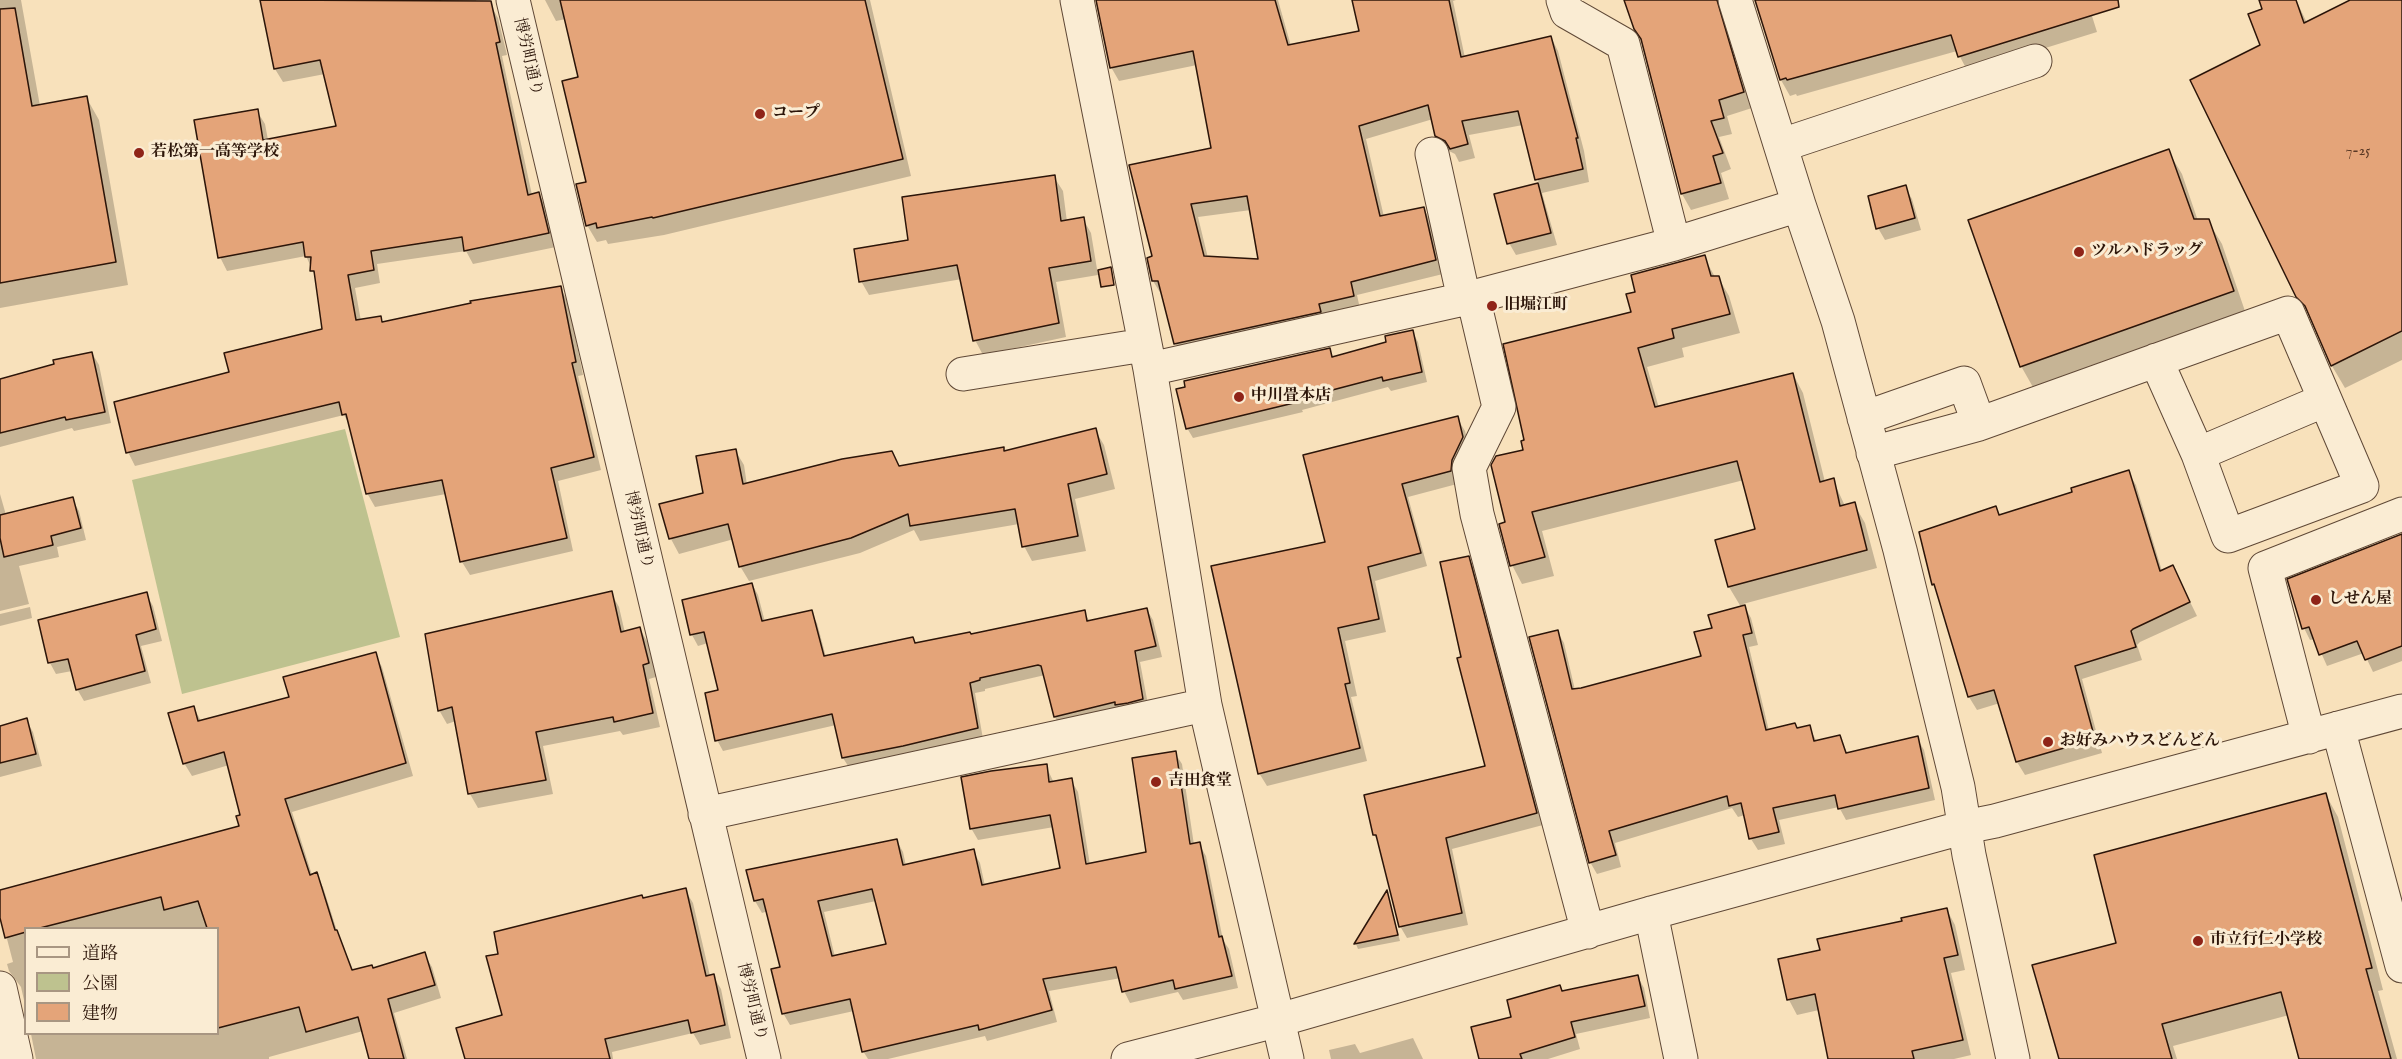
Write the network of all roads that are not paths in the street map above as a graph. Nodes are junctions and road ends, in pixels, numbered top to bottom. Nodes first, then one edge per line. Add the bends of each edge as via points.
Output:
1 (513, 0) edge
2 (1077, 0) edge
3 (1563, 0) edge
4 (1735, 0) edge
5 (2035, 61) dead end
6 (1782, 145) junction
7 (1432, 153) dead end
8 (1799, 206) junction
9 (1674, 244) junction
10 (1469, 298) junction
11 (1147, 357) junction
12 (2156, 360) junction
13 (963, 374) dead end
14 (2325, 400) junction
15 (1864, 418) junction
16 (1979, 424) junction
17 (1873, 453) junction
18 (2198, 454) junction
19 (2402, 514) edge
20 (1205, 705) junction
21 (2402, 711) edge
22 (2323, 733) junction
23 (705, 814) junction
24 (1965, 827) junction
25 (1651, 913) junction
26 (1588, 932) junction
27 (2402, 966) edge
28 (0, 988) edge
29 (1279, 1020) junction
30 (16, 1059) edge
31 (765, 1059) edge
32 (1128, 1059) edge
33 (1287, 1059) edge
34 (1681, 1059) edge
35 (2013, 1059) edge

1 - 23 street, 博労町通り
2 - 11 street
3 - 9 street via 1567,12 1623,44
4 - 6 street
5 - 6 street
6 - 8 street
7 - 10 street
8 - 9 street
8 - 15 street via 1838,321
9 - 10 street
10 - 11 street
10 - 26 street via 1499,407 1469,468 1477,514
11 - 13 street
11 - 20 street
12 - 14 street via 2288,313
12 - 16 street
12 - 18 street
14 - 18 street
14 - 18 street via 2362,486 2228,536
15 - 16 street via 1964,383
15 - 17 street
16 - 17 street
17 - 24 street via 1900,549
19 - 22 street via 2265,568
20 - 23 street
20 - 29 street
21 - 22 street
22 - 24 street
22 - 27 street
23 - 31 street, 博労町通り
24 - 25 street
24 - 35 street
25 - 26 street
25 - 34 street
26 - 29 street
28 - 30 street
29 - 32 street
29 - 33 street

